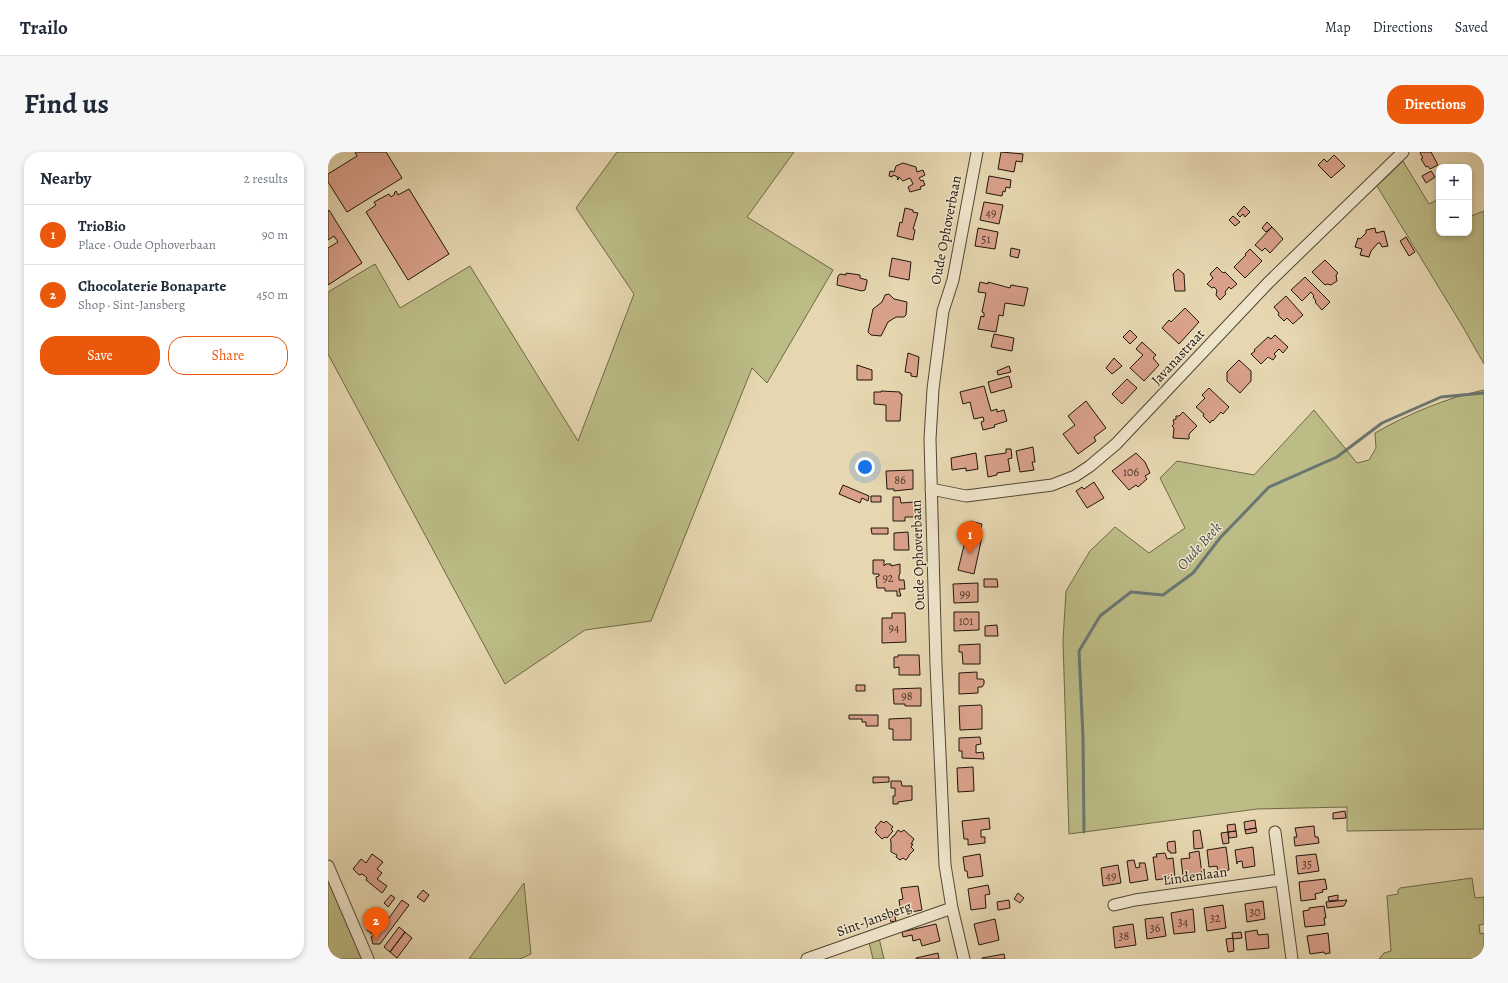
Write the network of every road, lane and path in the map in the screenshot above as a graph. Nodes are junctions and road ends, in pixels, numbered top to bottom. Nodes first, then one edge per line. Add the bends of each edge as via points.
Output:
1 (977, 152) edge
2 (1403, 152) edge
3 (931, 489) junction
4 (1275, 832) dead end
5 (328, 866) edge
6 (1280, 880) junction
7 (1114, 905) dead end
8 (952, 908) junction
9 (368, 959) edge
10 (807, 959) edge
11 (964, 959) edge
12 (1292, 959) edge

1 - 3 street, Oude Ophoverbaan via 953,280 943,312 932,396
2 - 3 street, Javanastraat via 1269,282 1116,444 1090,466 1075,476 1052,484 966,496
3 - 8 street, Oude Ophoverbaan via 942,808 945,865
4 - 6 street
5 - 9 street
6 - 7 street, Lindenlaan
6 - 12 street
8 - 10 street, Sint-Jansberg
8 - 11 street, Oude Ophoverbaan

